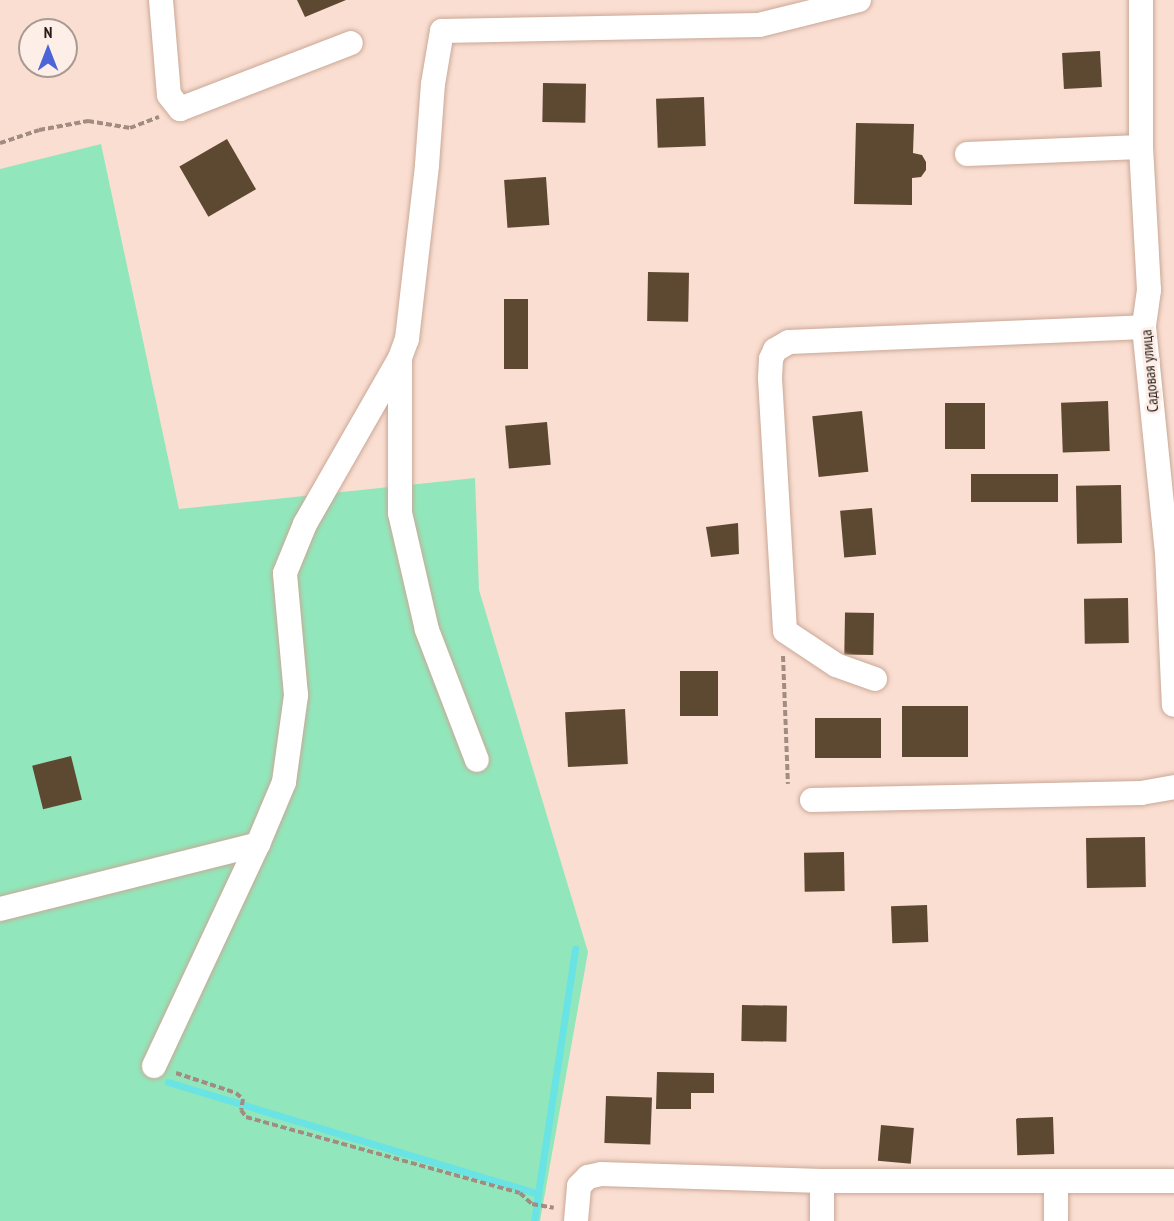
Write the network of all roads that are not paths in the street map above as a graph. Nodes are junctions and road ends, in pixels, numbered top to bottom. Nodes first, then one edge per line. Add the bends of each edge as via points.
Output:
1 (161, 0) edge
2 (859, 0) edge
3 (1141, 0) edge
4 (351, 42) dead end
5 (1141, 147) junction
6 (967, 154) dead end
7 (1144, 327) junction
8 (400, 358) junction
9 (875, 679) dead end
10 (1174, 705) edge
11 (477, 760) dead end
12 (1174, 786) edge
13 (812, 800) dead end
14 (258, 844) junction
15 (0, 909) edge
16 (154, 1066) road end
17 (822, 1181) junction
18 (1174, 1181) edge
19 (1056, 1182) junction
20 (576, 1221) edge
21 (822, 1221) edge
22 (1056, 1221) edge

1 - 4 street via 169,95 180,109
2 - 8 street via 759,25 441,31 407,339
3 - 5 street, Садовая улица
5 - 6 street
5 - 7 street, Садовая улица via 1149,290
7 - 9 street via 789,342 775,350 770,378 785,631 836,665
7 - 10 street, Садовая улица via 1167,553
8 - 11 street via 400,513 427,630
8 - 14 street via 305,524 285,573 296,695 284,782
12 - 13 street via 1141,793
14 - 15 street
14 - 16 street
17 - 19 street
17 - 20 street via 601,1174 579,1186
17 - 21 street
18 - 19 street
19 - 22 street

